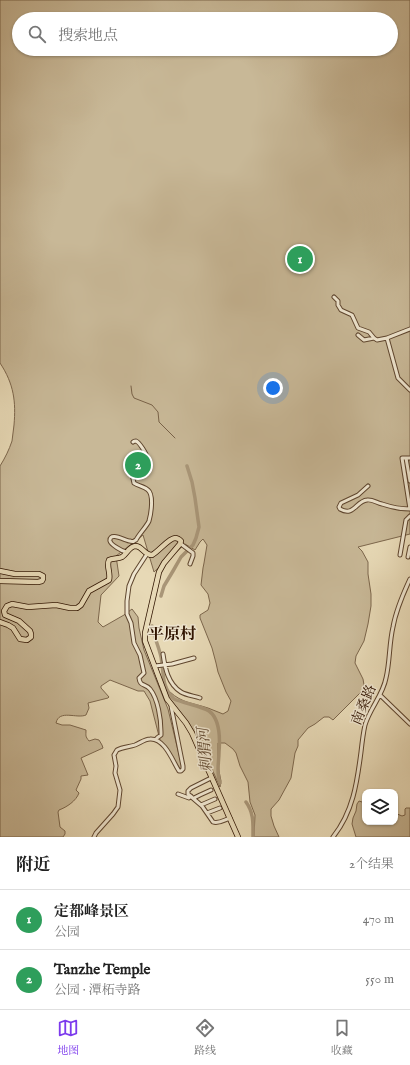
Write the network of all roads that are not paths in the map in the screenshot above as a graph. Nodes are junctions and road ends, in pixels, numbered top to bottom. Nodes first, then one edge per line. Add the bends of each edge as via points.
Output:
1 (334, 297) dead end
2 (410, 329) edge
3 (358, 335) dead end
4 (374, 338) junction
5 (387, 338) junction
6 (410, 390) edge
7 (133, 442) dead end
8 (408, 458) edge
9 (410, 481) edge
10 (368, 486) dead end
11 (410, 509) edge
12 (410, 516) edge
13 (181, 544) dead end
14 (410, 547) edge
15 (126, 552) junction
16 (147, 554) junction
17 (400, 555) dead end
18 (408, 558) dead end
19 (190, 564) dead end
20 (0, 571) edge
21 (410, 579) edge
22 (0, 581) edge
23 (0, 622) edge
24 (163, 654) dead end
25 (194, 658) dead end
26 (165, 664) junction
27 (157, 666) junction
28 (380, 695) junction
29 (200, 698) dead end
30 (171, 706) junction
31 (410, 724) edge
32 (158, 738) dead end
33 (212, 778) junction
34 (211, 790) dead end
35 (178, 794) dead end
36 (192, 797) junction
37 (215, 799) dead end
38 (201, 805) junction
39 (220, 808) dead end
40 (207, 813) junction
41 (230, 818) junction
42 (94, 837) edge
43 (238, 837) edge
44 (333, 837) edge

1 - 4 street via 341,310 352,315 358,328 369,332
2 - 5 street
3 - 4 street via 364,340
4 - 5 street
5 - 6 street via 398,378
7 - 15 street via 141,445 147,459 132,471 134,483 147,488 152,504 149,521 136,540 112,536 112,544
8 - 9 street
8 - 11 street via 402,458
10 - 11 street via 358,495 341,503 340,509 353,510 368,500
12 - 17 street via 406,520
13 - 19 street via 193,553
14 - 18 street
15 - 16 main road via 137,546
15 - 23 main road via 120,558 109,560 109,580 89,591 78,607 28,607 10,604 6,606 5,615 18,620 30,631 31,635 27,640 20,639 12,626
16 - 27 main road via 154,555 173,538 181,542 159,572 146,628 146,644
16 - 32 street via 129,586 127,614 144,673 139,678 140,682 150,688 158,706 161,732
20 - 22 main road via 12,574 39,574 43,578 39,582
21 - 28 street, 南桑路 via 393,626 386,679
24 - 26 street
25 - 26 street
26 - 27 street
26 - 29 street via 170,681 180,691
27 - 30 main road via 165,696
28 - 31 street
28 - 44 street, 南桑路 via 365,725 358,775 349,811
30 - 33 main road via 189,729
30 - 42 street via 183,769 179,771 163,745 155,740 149,739 117,750 114,755 115,773 120,790 118,807
33 - 36 street via 191,788 187,792
33 - 41 main road
34 - 36 street
35 - 36 street
36 - 38 street
37 - 38 street
38 - 40 street
39 - 40 street
40 - 41 street via 216,823
41 - 43 main road

